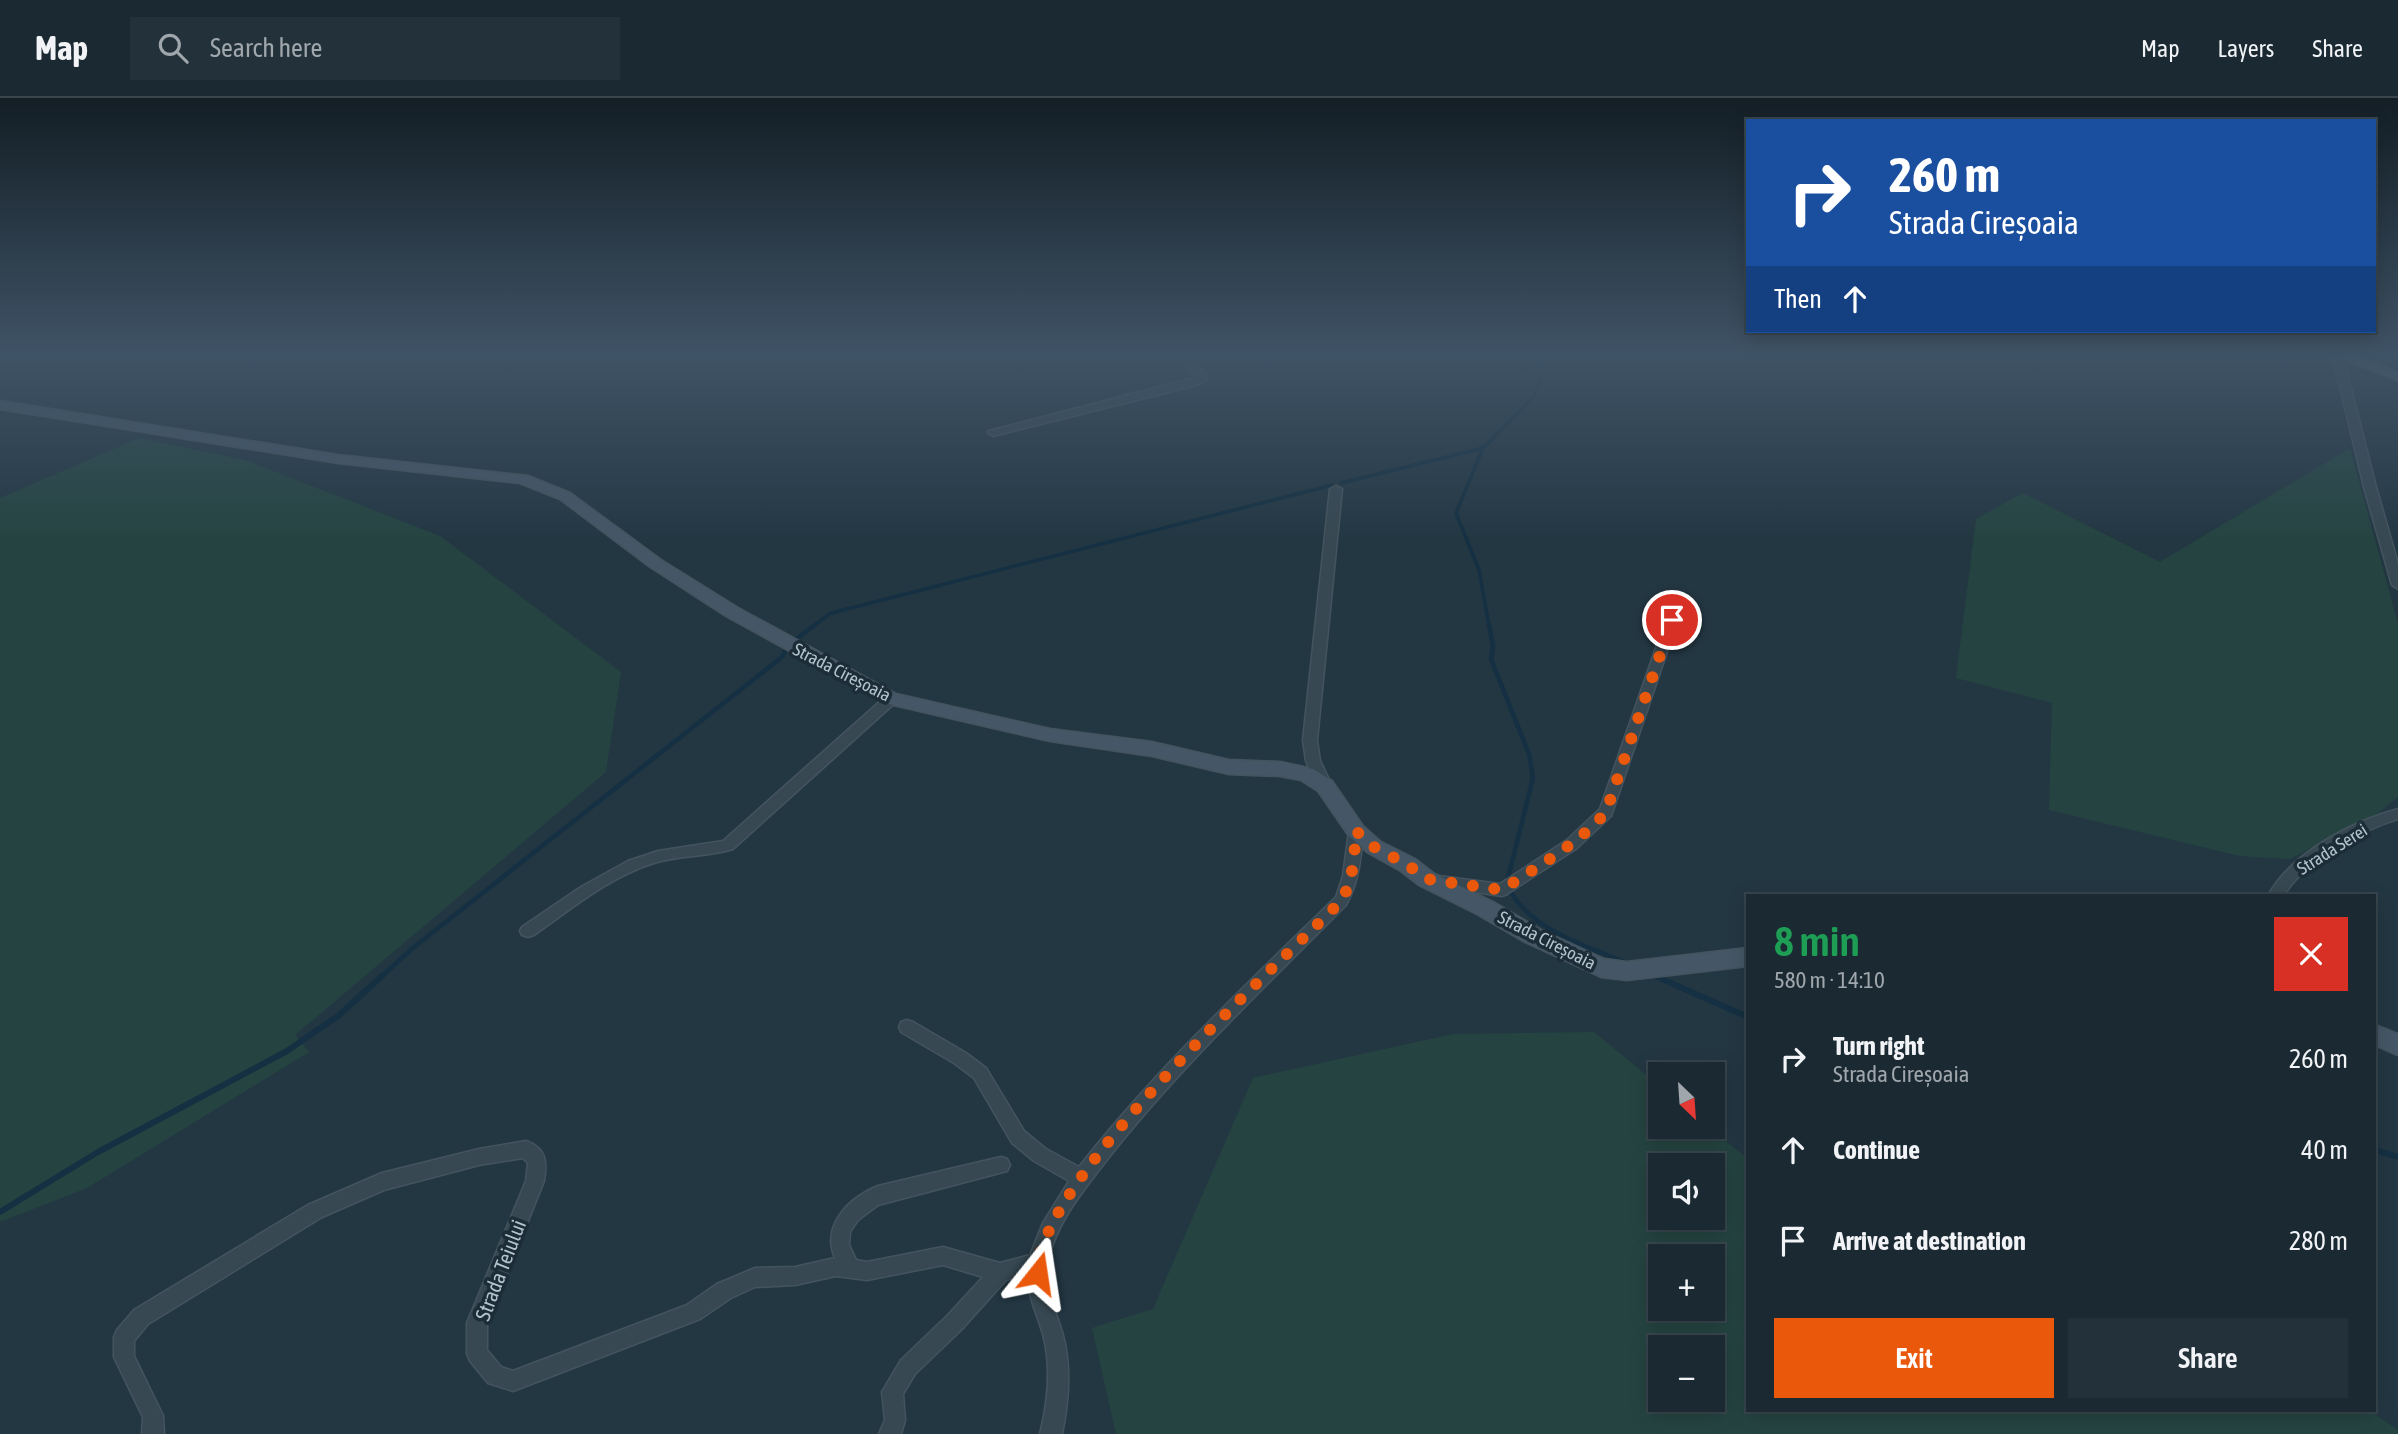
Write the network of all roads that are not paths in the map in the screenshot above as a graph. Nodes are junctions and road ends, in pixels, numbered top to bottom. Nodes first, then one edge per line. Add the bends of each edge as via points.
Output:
1 (46, 415) edge
2 (1064, 415) edge
3 (2352, 415) edge
4 (993, 433) dead end
5 (1336, 489) dead end
6 (2398, 584) edge
7 (1680, 596) dead end
8 (891, 699) junction
9 (1325, 786) junction
10 (2398, 814) edge
11 (1356, 831) junction
12 (1426, 879) junction
13 (2277, 894) edge
14 (528, 931) dead end
15 (1746, 957) edge
16 (906, 1027) dead end
17 (2376, 1035) edge
18 (2398, 1045) edge
19 (1001, 1165) dead end
20 (1081, 1178) junction
21 (1038, 1263) junction
22 (850, 1269) junction
23 (1000, 1272) junction
24 (153, 1434) edge
25 (890, 1434) edge
26 (1051, 1434) edge

1 - 8 street, Strada Cireșoaia via 338,459 523,479 565,496 655,563 732,612
2 - 4 street
3 - 6 street
5 - 9 street via 1310,740 1312,761
7 - 12 street via 1606,812 1593,827 1502,890
8 - 9 street, Strada Cireșoaia via 1050,735 1152,749 1229,767 1306,774
8 - 14 street via 728,845 706,853 648,859
9 - 11 street, Strada Cireșoaia
10 - 13 street, Strada Serei via 2337,842 2283,881
11 - 12 street, Strada Cireșoaia
11 - 20 street via 1348,890 1341,901 1203,1035
12 - 15 street, Strada Cireșoaia via 1601,968 1627,971
16 - 20 street via 980,1073 1018,1137
17 - 18 street
19 - 22 street via 878,1195 863,1203 841,1228 839,1241
20 - 21 street via 1052,1226
21 - 23 street, Strada Teiului
21 - 26 street via 1038,1282 1056,1356 1058,1388
22 - 23 street, Strada Teiului via 867,1271 943,1256
22 - 24 street, Strada Teiului via 755,1278 724,1291 694,1312 513,1381 495,1376 477,1354 477,1323 535,1181 538,1160 526,1149 479,1157 382,1182 315,1211 141,1317 124,1337 124,1357 153,1416
23 - 25 street via 908,1367 892,1392 895,1420

